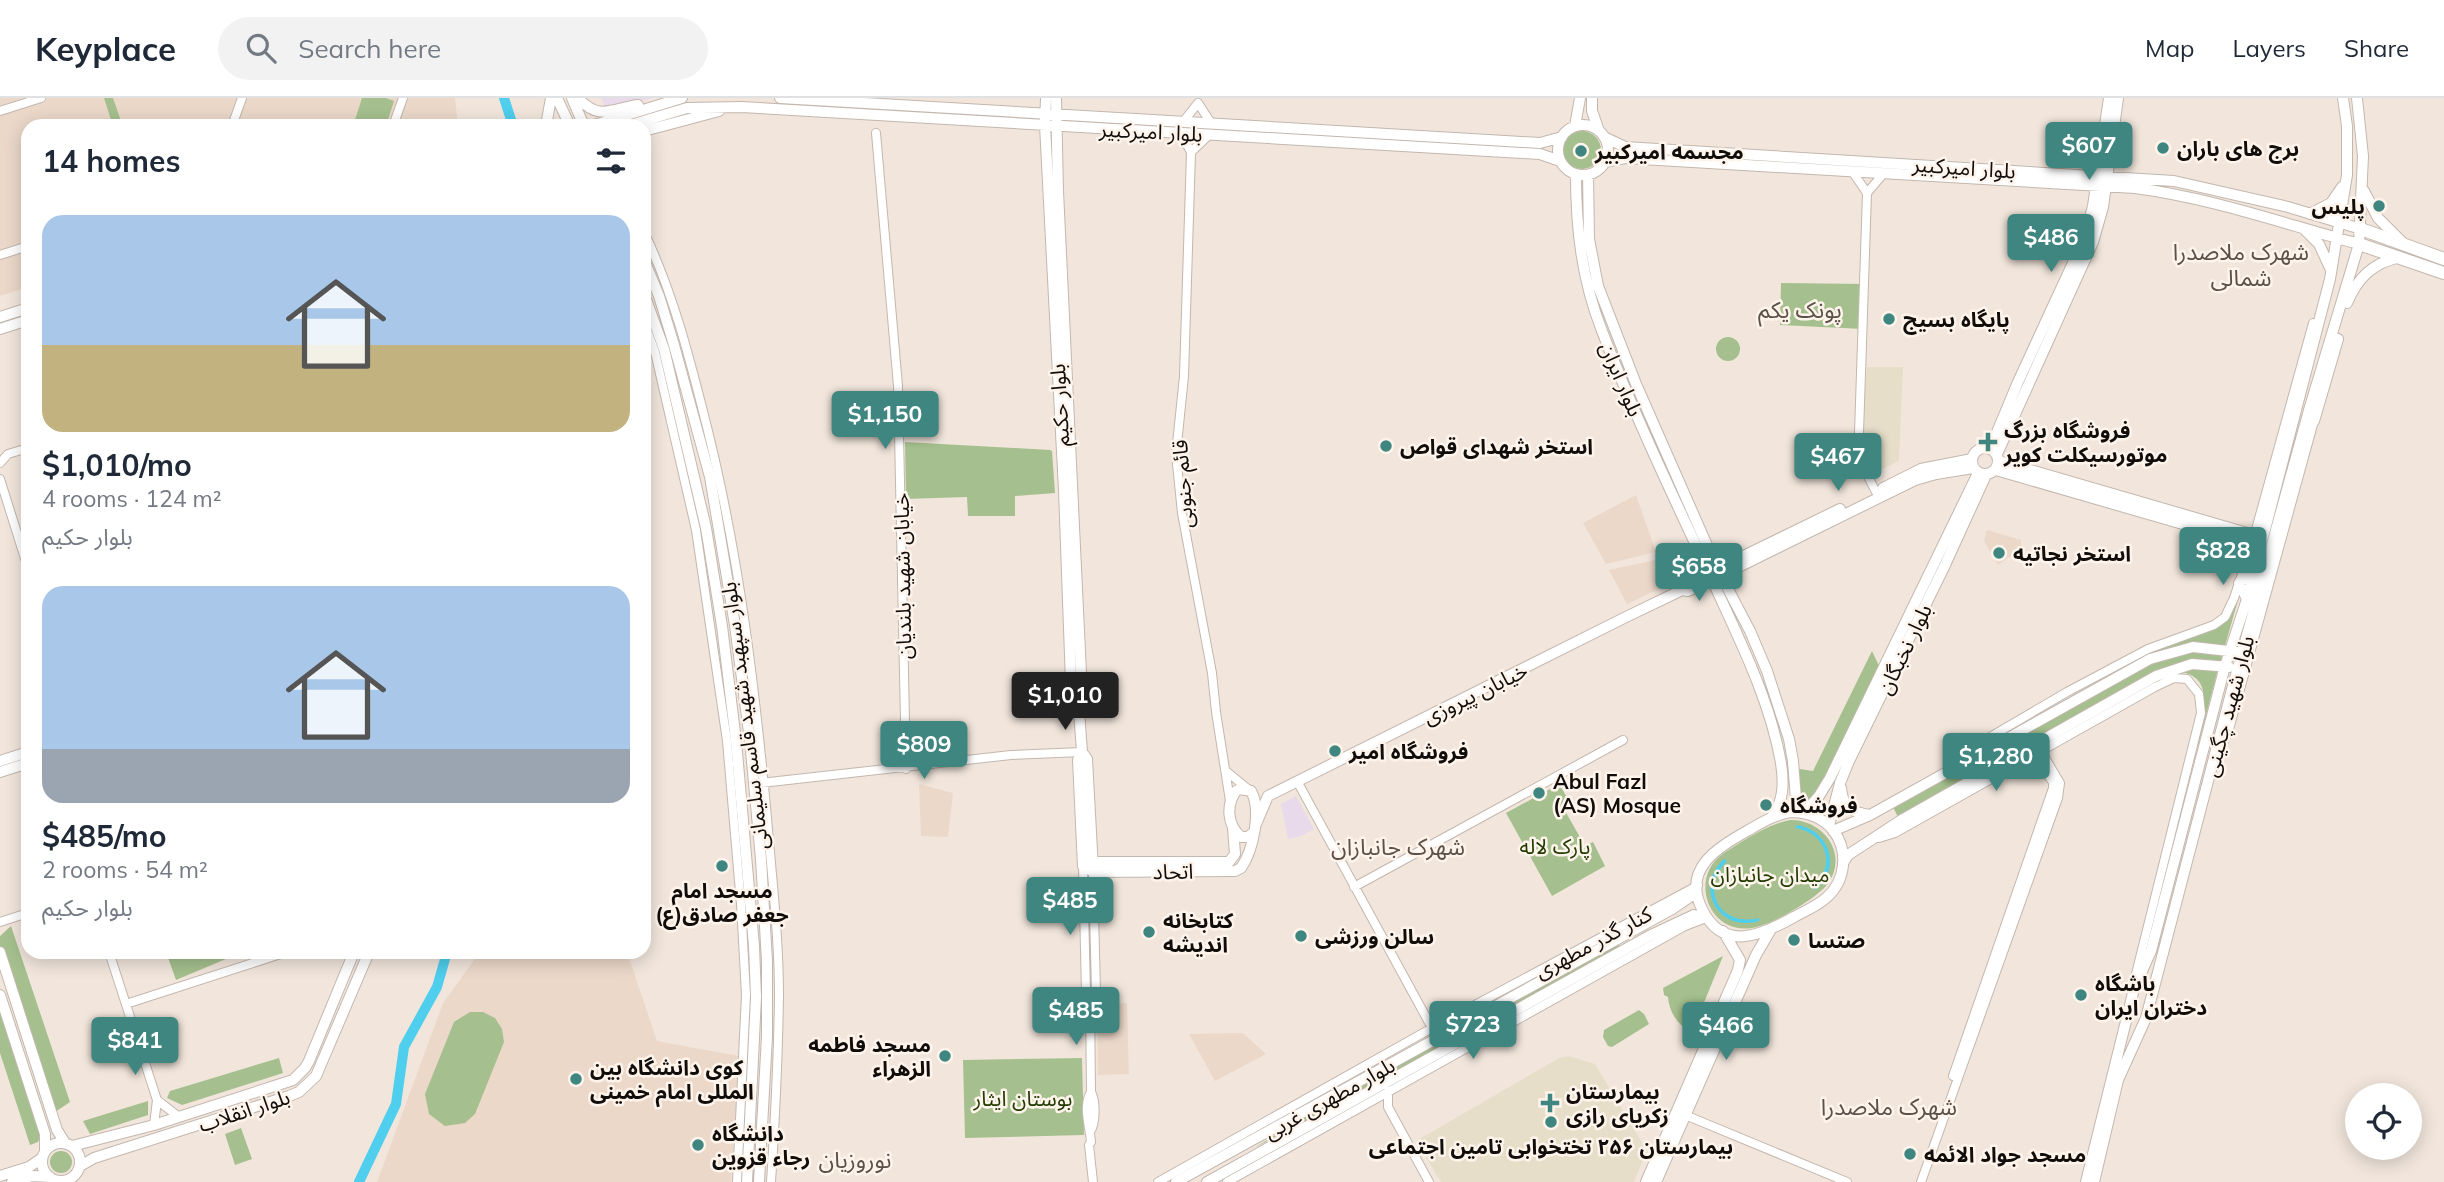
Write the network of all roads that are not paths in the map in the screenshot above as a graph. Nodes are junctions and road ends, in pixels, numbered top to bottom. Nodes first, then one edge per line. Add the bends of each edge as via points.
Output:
1 (41, 98) edge
2 (242, 98) edge
3 (403, 98) edge
4 (551, 98) edge
5 (557, 98) edge
6 (572, 98) edge
7 (578, 98) edge
8 (682, 98) edge
9 (780, 98) edge
10 (1046, 98) edge
11 (1056, 98) edge
12 (1580, 98) edge
13 (1592, 98) edge
14 (2109, 98) edge
15 (2118, 98) edge
16 (2343, 98) edge
17 (2357, 98) edge
18 (1198, 101) edge
19 (665, 102) junction
20 (741, 107) junction
21 (0, 111) edge
22 (234, 119) edge
23 (396, 119) edge
24 (547, 119) edge
25 (567, 119) edge
26 (581, 119) edge
27 (614, 119) edge
28 (650, 119) edge
29 (1051, 120) junction
30 (1181, 127) junction
31 (1575, 127) junction
32 (651, 129) edge
33 (1210, 129) junction
34 (876, 132) dead end
35 (1602, 134) junction
36 (1562, 137) junction
37 (1191, 152) junction
38 (2101, 153) junction
39 (1560, 161) junction
40 (1605, 162) junction
41 (1852, 171) junction
42 (1884, 173) junction
43 (1576, 175) junction
44 (1588, 175) junction
45 (2347, 175) junction
46 (2070, 178) junction
47 (2102, 181) junction
48 (2362, 185) junction
49 (2135, 188) junction
50 (1867, 193) junction
51 (2098, 207) junction
52 (2310, 214) junction
53 (2340, 223) junction
54 (2303, 228) junction
55 (2361, 229) junction
56 (2337, 238) junction
57 (2358, 244) junction
58 (21, 248) edge
59 (651, 248) edge
60 (2402, 250) junction
61 (0, 255) edge
62 (2442, 265) edge
63 (2331, 277) junction
64 (651, 279) edge
65 (21, 310) edge
66 (651, 313) edge
67 (0, 317) edge
68 (667, 321) junction
69 (21, 322) edge
70 (681, 326) junction
71 (0, 329) edge
72 (651, 343) edge
73 (693, 369) junction
74 (683, 379) junction
75 (2309, 419) junction
76 (21, 450) edge
77 (1, 461) edge
78 (1986, 463) junction
79 (707, 464) junction
80 (1958, 466) junction
81 (692, 467) junction
82 (710, 477) junction
83 (0, 479) edge
84 (695, 482) junction
85 (1876, 492) junction
86 (2248, 538) junction
87 (21, 546) edge
88 (1704, 551) junction
89 (1734, 560) junction
90 (2255, 568) junction
91 (1715, 574) junction
92 (1695, 579) junction
93 (2239, 583) junction
94 (1685, 591) junction
95 (1721, 599) junction
96 (2247, 599) junction
97 (713, 604) junction
98 (2231, 650) junction
99 (2243, 653) junction
100 (2225, 666) junction
101 (2237, 670) junction
102 (2131, 690) junction
103 (2067, 692) junction
104 (2146, 692) junction
105 (2043, 706) junction
106 (2062, 707) junction
107 (2112, 711) junction
108 (1623, 740) dead end
109 (1082, 752) junction
110 (2038, 753) junction
111 (21, 754) edge
112 (0, 761) edge
113 (2213, 763) junction
114 (21, 765) edge
115 (1957, 766) junction
116 (2014, 766) junction
117 (906, 769) junction
118 (734, 771) junction
119 (1226, 771) junction
120 (0, 772) edge
121 (1297, 781) junction
122 (1840, 783) junction
123 (759, 784) junction
124 (1962, 786) junction
125 (1250, 791) junction
126 (1268, 796) junction
127 (1230, 801) junction
128 (1894, 802) junction
129 (1801, 812) junction
130 (1870, 815) junction
131 (1771, 818) junction
132 (1903, 819) junction
133 (1233, 828) junction
134 (1254, 828) junction
135 (1831, 828) junction
136 (745, 842) junction
137 (759, 842) junction
138 (1866, 843) junction
139 (761, 859) junction
140 (746, 862) junction
141 (1843, 863) junction
142 (1090, 867) junction
143 (744, 884) junction
144 (1697, 885) junction
145 (1354, 887) junction
146 (21, 915) edge
147 (1659, 916) junction
148 (1707, 918) junction
149 (0, 922) edge
150 (1665, 928) junction
151 (1770, 930) junction
152 (1723, 931) junction
153 (778, 944) junction
154 (0, 952) edge
155 (1756, 955) junction
156 (111, 959) edge
157 (256, 959) edge
158 (350, 959) edge
159 (366, 959) edge
160 (1740, 960) junction
161 (767, 961) junction
162 (2134, 989) junction
163 (0, 995) edge
164 (1492, 996) junction
165 (126, 1004) junction
166 (1473, 1006) junction
167 (1488, 1010) junction
168 (1432, 1028) junction
169 (778, 1030) junction
170 (766, 1037) junction
171 (777, 1046) junction
172 (1395, 1077) junction
173 (1328, 1086) junction
174 (1387, 1093) junction
175 (1307, 1098) junction
176 (1376, 1099) junction
177 (157, 1100) junction
178 (1324, 1100) junction
179 (1388, 1107) junction
180 (197, 1111) junction
181 (1328, 1115) junction
182 (1685, 1115) junction
183 (179, 1117) junction
184 (1343, 1117) junction
185 (201, 1124) junction
186 (155, 1125) junction
187 (1322, 1129) junction
188 (1250, 1141) junction
189 (69, 1144) junction
190 (1231, 1152) junction
191 (44, 1154) junction
192 (1257, 1154) junction
193 (766, 1160) junction
194 (1239, 1164) junction
195 (78, 1173) edge
196 (0, 1176) edge
197 (55, 1180) edge
198 (12, 1182) edge
199 (737, 1182) edge
200 (747, 1182) edge
201 (759, 1182) edge
202 (771, 1182) edge
203 (1093, 1182) edge
204 (1158, 1182) edge
205 (1176, 1182) edge
206 (1208, 1182) edge
207 (1227, 1182) edge
208 (1429, 1182) edge
209 (1646, 1182) edge
210 (1656, 1182) edge
211 (1847, 1182) edge
212 (1919, 1182) edge
213 (2086, 1182) edge
214 (2094, 1182) edge

1 - 21 street
2 - 22 street
3 - 23 street
4 - 24 main road
5 - 25 main road
6 - 26 main road
7 - 19 main road via 598,112
8 - 19 main road
9 - 29 main road, بلوار امیرکبیر
10 - 29 main road, بلوار حکیم
11 - 29 main road, بلوار حکیم
12 - 31 main road
13 - 35 main road
14 - 38 main road, بلوار نخبگان
15 - 47 main road, بلوار نخبگان
16 - 45 main road, بلوار شهید چگینی
17 - 48 main road, بلوار شهید چگینی
18 - 30 street
18 - 33 street
19 - 27 main road
20 - 28 main road, بلوار امیرکبیر via 687,108
20 - 29 main road, بلوار امیرکبیر
20 - 32 main road, بلوار امیرکبیر
29 - 30 main road, بلوار امیرکبیر
29 - 109 main road, بلوار حکیم via 1071,683 1079,710
30 - 33 main road, بلوار امیرکبیر
30 - 37 street
31 - 35 main road via 1591,127
31 - 36 main road
33 - 36 main road, بلوار امیرکبیر via 1540,142
33 - 37 street
33 - 39 main road, بلوار امیرکبیر via 1540,153
34 - 117 street, خیابان شهید بلندیان via 898,386
35 - 40 main road via 1608,154
35 - 46 main road, بلوار امیرکبیر via 1625,147
36 - 39 main road
37 - 119 street, قائم جنوبی via 1183,384 1176,454
38 - 46 main road
38 - 47 main road, بلوار نخبگان
39 - 43 main road
40 - 41 main road, بلوار امیرکبیر via 1625,158
40 - 44 main road
41 - 42 main road, بلوار امیرکبیر
41 - 50 street
42 - 46 main road, بلوار امیرکبیر
42 - 50 street
43 - 44 main road
43 - 88 main road, بلوار ایران via 1580,252 1601,329
44 - 88 main road, بلوار ایران via 1589,239 1598,286
45 - 52 main road via 2331,203
45 - 53 main road, بلوار شهید چگینی
46 - 47 main road, بلوار امیرکبیر
46 - 51 main road
47 - 49 main road, بلوار امیرکبیر
47 - 51 main road, بلوار نخبگان
47 - 52 main road, بلوار امیرکبیر via 2174,181
48 - 55 main road, بلوار شهید چگینی
48 - 60 main road via 2368,203
49 - 51 main road
49 - 54 main road, بلوار امیرکبیر
50 - 85 street via 1859,433 1863,467
51 - 78 main road, بلوار نخبگان
52 - 53 main road, بلوار امیرکبیر
53 - 55 main road, بلوار امیرکبیر
53 - 56 main road, بلوار شهید چگینی
54 - 56 main road, بلوار امیرکبیر
54 - 63 main road via 2325,254
55 - 57 main road, بلوار شهید چگینی
55 - 60 highway
56 - 57 main road, بلوار امیرکبیر
56 - 63 main road, بلوار شهید چگینی
57 - 60 highway
57 - 75 main road, بلوار شهید چگینی
58 - 61 street
59 - 70 street
60 - 62 highway
60 - 75 main road via 2371,267 2352,292
63 - 86 street via 2321,294
63 - 90 main road, بلوار شهید چگینی
64 - 68 main road, بلوار سپهبد شهید قاسم سلیمانی
65 - 67 main road
66 - 81 main road, بلوار سپهبد شهید قاسم سلیمانی
68 - 70 main road
68 - 74 main road, بلوار سپهبد شهید قاسم سلیمانی
69 - 71 main road
70 - 73 street
72 - 97 street
73 - 74 main road
73 - 123 street via 729,518
74 - 79 main road, بلوار سپهبد شهید قاسم سلیمانی
75 - 99 main road, بلوار شهید چگینی
75 - 113 street via 2228,733
76 - 77 street
78 - 80 main road
78 - 86 main road
78 - 122 main road, بلوار نخبگان via 1945,565
78 - 129 main road, بلوار نخبگان via 1830,778
79 - 81 main road
79 - 82 main road, بلوار سپهبد شهید قاسم سلیمانی
80 - 85 main road via 1921,469
80 - 91 main road via 1915,480
81 - 84 main road, بلوار سپهبد شهید قاسم سلیمانی
82 - 84 main road
82 - 123 main road, بلوار سپهبد شهید قاسم سلیمانی
83 - 87 street
84 - 97 main road, بلوار سپهبد شهید قاسم سلیمانی via 706,528
85 - 89 main road
86 - 93 street
88 - 89 main road
88 - 91 main road, بلوار ایران
88 - 92 main road
89 - 91 main road
90 - 93 main road
90 - 96 main road, بلوار شهید چگینی
91 - 92 main road, خیابان پیروزی
91 - 94 main road, خیابان پیروزی
91 - 95 main road, بلوار ایران
91 - 129 main road, بلوار ایران via 1759,651 1782,716
92 - 94 main road, خیابان پیروزی via 1684,585
93 - 96 main road
93 - 103 street via 2229,611 2214,625 2148,649
94 - 95 main road
94 - 121 main road, خیابان پیروزی
95 - 131 main road, بلوار ایران via 1751,666 1781,762 1781,802
96 - 98 main road, بلوار شهید چگینی
97 - 118 main road, بلوار سپهبد شهید قاسم سلیمانی
98 - 99 main road
98 - 100 main road, بلوار شهید چگینی
98 - 106 main road via 2193,647 2165,653
99 - 101 main road, بلوار شهید چگینی
100 - 101 main road
100 - 102 main road via 2186,665
100 - 162 main road, بلوار شهید چگینی via 2151,951
101 - 113 main road, بلوار شهید چگینی
102 - 104 street
102 - 107 street
102 - 124 main road
103 - 105 street
103 - 106 street
104 - 107 street
104 - 162 street via 2169,679 2183,678 2198,692 2201,713
105 - 106 street
105 - 115 street via 1973,747
106 - 115 main road
107 - 110 street
108 - 145 street
109 - 117 street via 1011,755
109 - 142 main road, بلوار حکیم via 1087,759
110 - 116 street
110 - 212 street via 2053,788
111 - 112 main road
113 - 214 main road, بلوار شهید چگینی via 2146,1018 2118,1080
114 - 120 main road
115 - 128 main road
116 - 124 street
116 - 138 street via 1895,833
117 - 123 street
118 - 136 main road, بلوار سپهبد شهید قاسم سلیمانی
118 - 143 street
119 - 125 street
119 - 127 street, قائم جنوبی
121 - 126 main road, خیابان پیروزی
121 - 145 street
122 - 130 main road via 1847,808
122 - 135 main road, بلوار نخبگان
123 - 137 main road, بلوار سپهبد شهید قاسم سلیمانی
123 - 153 street
124 - 132 main road
125 - 126 main road
125 - 127 main road via 1240,789
125 - 134 main road via 1255,802
126 - 134 main road
127 - 133 main road
128 - 130 main road
128 - 132 main road via 1894,813
129 - 131 main road
129 - 135 main road via 1818,817
130 - 135 main road
131 - 144 main road via 1711,854
132 - 138 main road
133 - 134 main road via 1241,837 1248,837
133 - 142 main road, اتحاد via 1235,854 1229,862
134 - 142 main road, اتحاد via 1244,865 1235,871
135 - 141 main road
136 - 137 main road
136 - 140 main road, بلوار سپهبد شهید قاسم سلیمانی
137 - 139 main road, بلوار سپهبد شهید قاسم سلیمانی
138 - 141 main road
139 - 140 main road via 752,857
139 - 161 main road, بلوار سپهبد شهید قاسم سلیمانی
140 - 143 main road, بلوار سپهبد شهید قاسم سلیمانی
141 - 151 main road via 1838,884 1824,900
142 - 203 street, بلوار حکیم via 1086,993 1090,1001 1091,1093 1087,1097
143 - 199 street via 746,995
143 - 200 main road, بلوار سپهبد شهید قاسم سلیمانی via 756,997
144 - 147 main road, بلوار مطهری غربی via 1691,896
144 - 148 main road
144 - 164 street, کنار گذر مطهری
145 - 168 street
146 - 149 street
147 - 150 main road
147 - 167 main road, بلوار مطهری غربی
148 - 150 main road, بلوار مطهری غربی via 1694,915
148 - 152 main road
148 - 174 street, کنار گذر مطهری via 1685,926
150 - 172 main road, بلوار مطهری غربی
151 - 152 main road via 1743,937
151 - 155 main road
152 - 160 main road
153 - 161 street
153 - 169 street
154 - 189 main road via 57,1130
155 - 160 main road via 1746,951
155 - 182 main road
156 - 165 street
157 - 165 street
158 - 180 main road, بلوار انقلاب via 300,1075
159 - 185 main road, بلوار انقلاب via 309,1085 289,1096
160 - 209 main road
161 - 170 main road, بلوار سپهبد شهید قاسم سلیمانی
162 - 213 main road, بلوار شهید چگینی
163 - 191 main road via 45,1134
164 - 166 street, کنار گذر مطهری
164 - 167 street
165 - 177 street
166 - 167 street
166 - 168 street, کنار گذر مطهری
167 - 178 main road, بلوار مطهری غربی
168 - 173 street, کنار گذر مطهری
169 - 170 street
169 - 171 street
170 - 171 street
170 - 193 main road, بلوار سپهبد شهید قاسم سلیمانی
171 - 193 street via 773,1144
172 - 174 street
172 - 181 main road, بلوار مطهری غربی
173 - 175 street, کنار گذر مطهری
173 - 178 street
174 - 176 street, کنار گذر مطهری
174 - 179 street
175 - 178 street
175 - 204 street, کنار گذر مطهری
176 - 179 street
176 - 184 street, کنار گذر مطهری
177 - 183 street
177 - 186 street
178 - 188 main road, بلوار مطهری غربی
179 - 208 street
180 - 183 main road, بلوار انقلاب
180 - 185 main road
181 - 184 street
181 - 187 street
181 - 192 main road, بلوار مطهری غربی
182 - 210 main road
182 - 211 street
183 - 186 main road, بلوار انقلاب
184 - 187 street, کنار گذر مطهری
185 - 195 main road, بلوار انقلاب via 94,1158
186 - 189 main road, بلوار انقلاب
187 - 207 street, کنار گذر مطهری
188 - 190 main road, بلوار مطهری غربی
188 - 192 main road via 1250,1150
189 - 191 main road via 58,1143
189 - 195 main road via 80,1158
190 - 194 main road
190 - 205 main road, بلوار مطهری غربی
191 - 196 main road via 29,1167
191 - 197 main road via 45,1172
192 - 194 main road, بلوار مطهری غربی
193 - 201 main road, بلوار سپهبد شهید قاسم سلیمانی
193 - 202 street
194 - 206 main road, بلوار مطهری غربی
195 - 197 main road
197 - 198 main road via 32,1176

